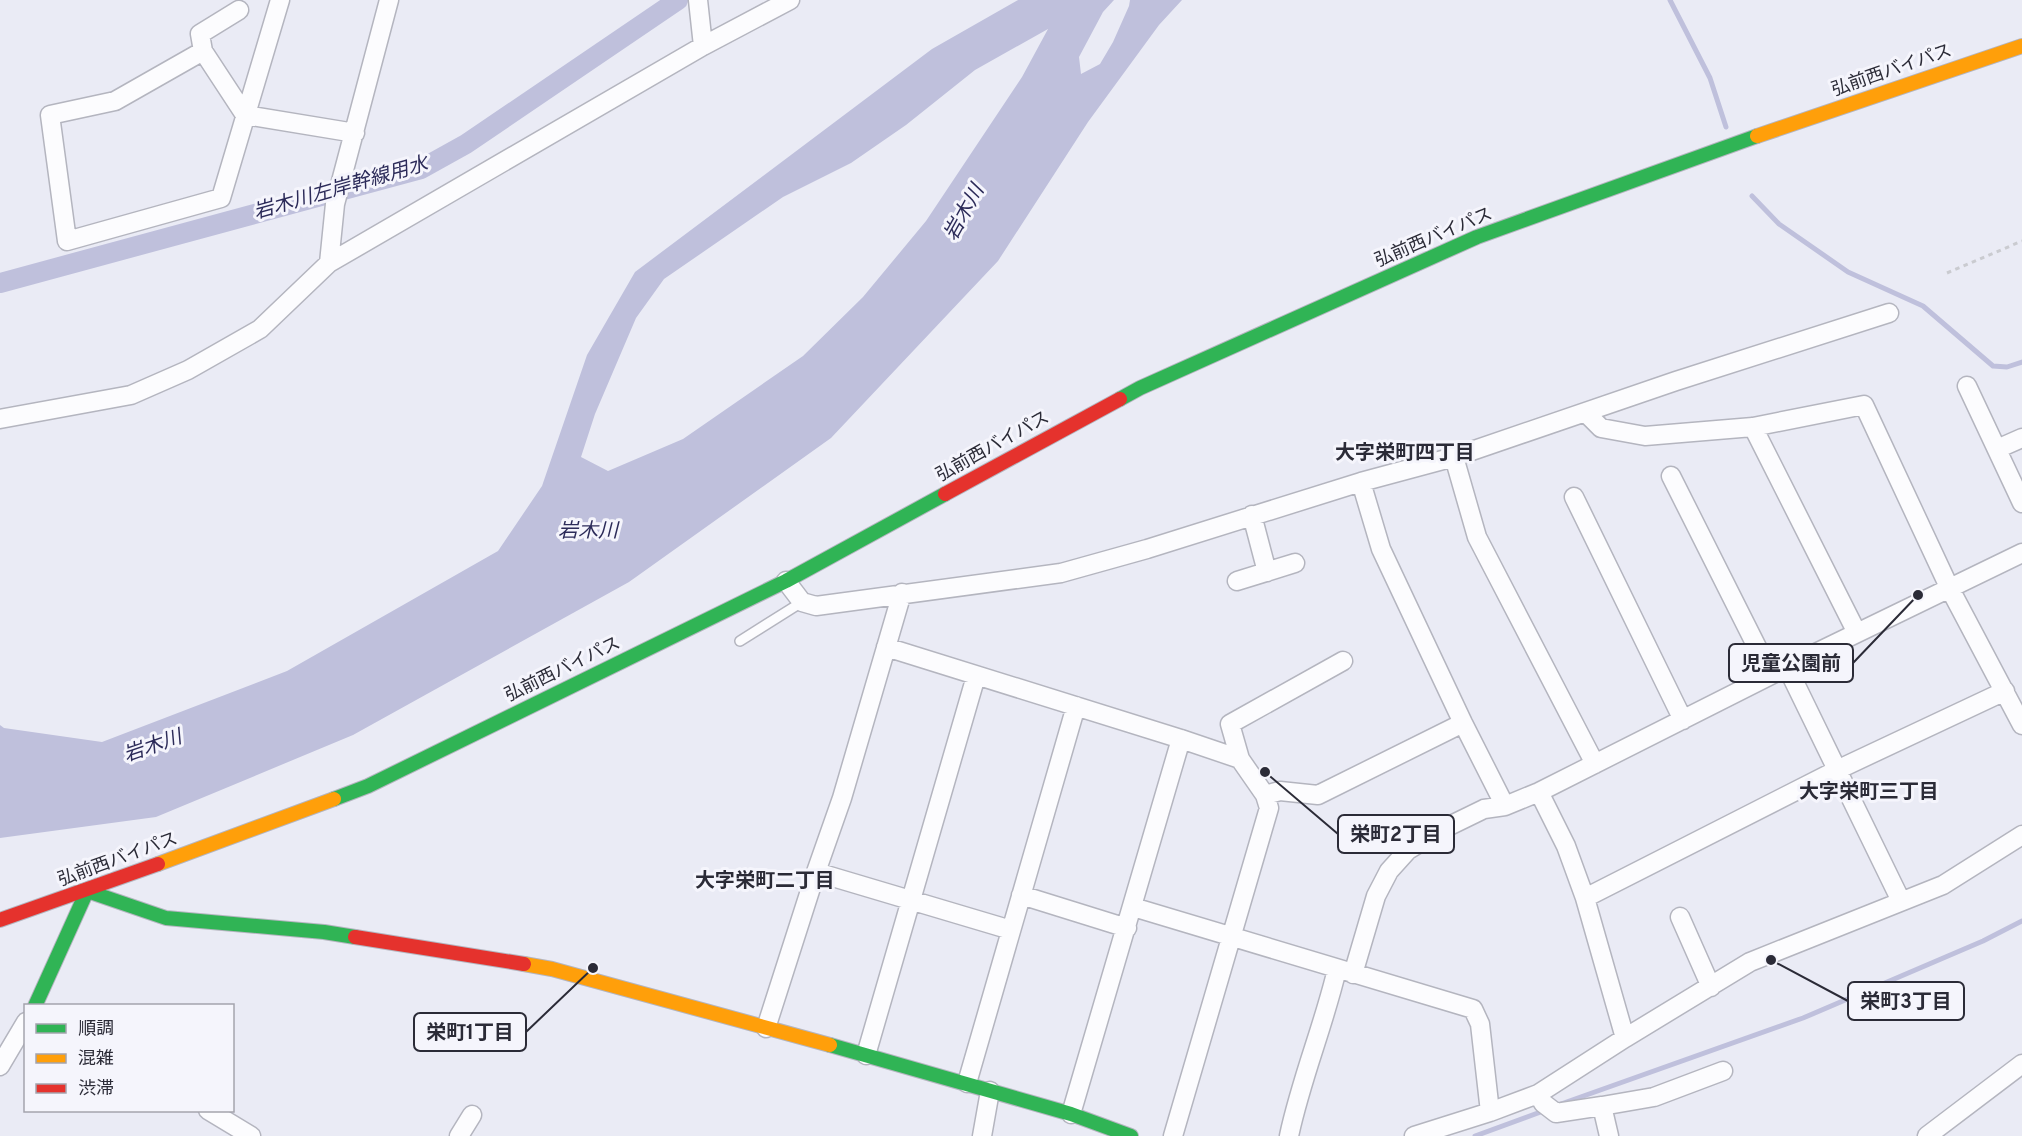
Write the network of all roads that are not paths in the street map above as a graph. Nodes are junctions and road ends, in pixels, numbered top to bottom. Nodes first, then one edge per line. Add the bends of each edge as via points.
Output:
1 (280, 0) edge
2 (389, 0) edge
3 (698, 0) edge
4 (790, 0) edge
5 (239, 10) dead end
6 (703, 46) junction
7 (2022, 46) edge
8 (203, 51) junction
9 (245, 115) junction
10 (355, 133) junction
11 (329, 263) junction
12 (1889, 313) dead end
13 (1967, 386) dead end
14 (1586, 413) junction
15 (0, 419) edge
16 (1754, 427) junction
17 (2022, 438) edge
18 (1997, 449) junction
19 (1454, 457) junction
20 (1671, 476) dead end
21 (1361, 482) junction
22 (1574, 497) dead end
23 (2022, 503) edge
24 (1252, 515) junction
25 (2022, 553) edge
26 (1294, 563) dead end
27 (1267, 572) junction
28 (786, 580) junction
29 (1238, 581) dead end
30 (1949, 587) junction
31 (902, 593) junction
32 (802, 602) junction
33 (1857, 633) junction
34 (740, 641) dead end
35 (886, 647) junction
36 (1343, 661) dead end
37 (1779, 671) junction
38 (976, 676) junction
39 (2005, 691) junction
40 (1076, 706) junction
41 (1683, 720) junction
42 (1463, 723) junction
43 (2022, 725) edge
44 (1181, 739) junction
45 (1239, 759) junction
46 (1595, 764) junction
47 (1837, 770) junction
48 (1539, 792) junction
49 (1265, 795) junction
50 (1505, 806) junction
51 (2022, 836) edge
52 (816, 872) junction
53 (87, 891) junction
54 (1021, 895) junction
55 (1585, 898) junction
56 (911, 901) junction
57 (1900, 901) junction
58 (1133, 907) junction
59 (1680, 917) dead end
60 (0, 920) edge
61 (1127, 928) junction
62 (1011, 930) junction
63 (1231, 937) junction
64 (1345, 971) junction
65 (1711, 987) junction
66 (35, 1004) edge
67 (24, 1025) edge
68 (766, 1028) junction
69 (1625, 1038) junction
70 (867, 1056) junction
71 (2022, 1064) edge
72 (0, 1066) edge
73 (1723, 1071) dead end
74 (967, 1083) junction
75 (990, 1091) junction
76 (1546, 1104) junction
77 (1602, 1106) junction
78 (211, 1112) edge
79 (1490, 1112) junction
80 (1071, 1114) junction
81 (472, 1115) dead end
82 (251, 1136) edge
83 (459, 1136) edge
84 (982, 1136) edge
85 (1131, 1136) edge
86 (1173, 1136) edge
87 (1289, 1136) edge
88 (1414, 1136) edge
89 (1608, 1136) edge
90 (1927, 1136) edge

1 - 9 street
2 - 10 street
3 - 6 street
4 - 6 street
5 - 8 street via 200,34
6 - 11 street
7 - 28 street, 弘前西バイパス via 1477,237 1140,388
8 - 9 street
8 - 9 street via 115,101 50,115 67,241 221,198
9 - 10 street
10 - 11 street via 335,204
11 - 15 street via 260,329 188,370 131,395
12 - 14 street
13 - 18 street
14 - 16 street via 1601,428 1645,436
14 - 19 street
16 - 30 street via 1864,405
16 - 33 street
17 - 18 street
18 - 23 street
19 - 21 street
19 - 46 street via 1477,537
20 - 37 street
21 - 24 street
21 - 42 street via 1381,549
22 - 41 street
24 - 27 street
24 - 31 street via 1061,573
25 - 30 street
26 - 27 street
27 - 29 street
28 - 32 street
28 - 53 street, 弘前西バイパス via 368,786
30 - 33 street
30 - 39 street
31 - 32 street via 816,606
31 - 35 street
32 - 34 lane
33 - 37 street
35 - 38 street
35 - 52 street
36 - 45 street via 1230,724
37 - 41 street
37 - 47 street
38 - 40 street
38 - 56 street
39 - 43 street
39 - 47 street
40 - 44 street
40 - 54 street
41 - 46 street
42 - 49 street via 1318,795 1280,791
42 - 50 street
44 - 45 street
44 - 58 street
45 - 49 street
46 - 48 street
47 - 55 street
47 - 57 street
48 - 50 street
48 - 55 street via 1566,846
49 - 63 street via 1269,808
50 - 64 street via 1484,809 1408,850 1389,871
51 - 57 street via 1943,885
52 - 56 street
52 - 68 street
53 - 60 street, 弘前西バイパス
53 - 66 street
53 - 68 street via 166,918 324,932 552,969
54 - 61 street
54 - 62 street
55 - 69 street
56 - 62 street
56 - 70 street
57 - 65 street via 1750,963
58 - 61 street
58 - 63 street
59 - 65 street
61 - 80 street
62 - 74 street
63 - 64 street
63 - 86 street
64 - 79 street via 1473,1009 1480,1024
64 - 87 street via 1295,1105
65 - 69 street
67 - 72 street
68 - 70 street
69 - 76 street
70 - 74 street
71 - 90 street
73 - 77 street via 1654,1097
74 - 75 street
75 - 80 street
75 - 84 street
76 - 77 street
76 - 79 street
77 - 89 street
78 - 82 street
79 - 88 street
80 - 85 street
81 - 83 street

